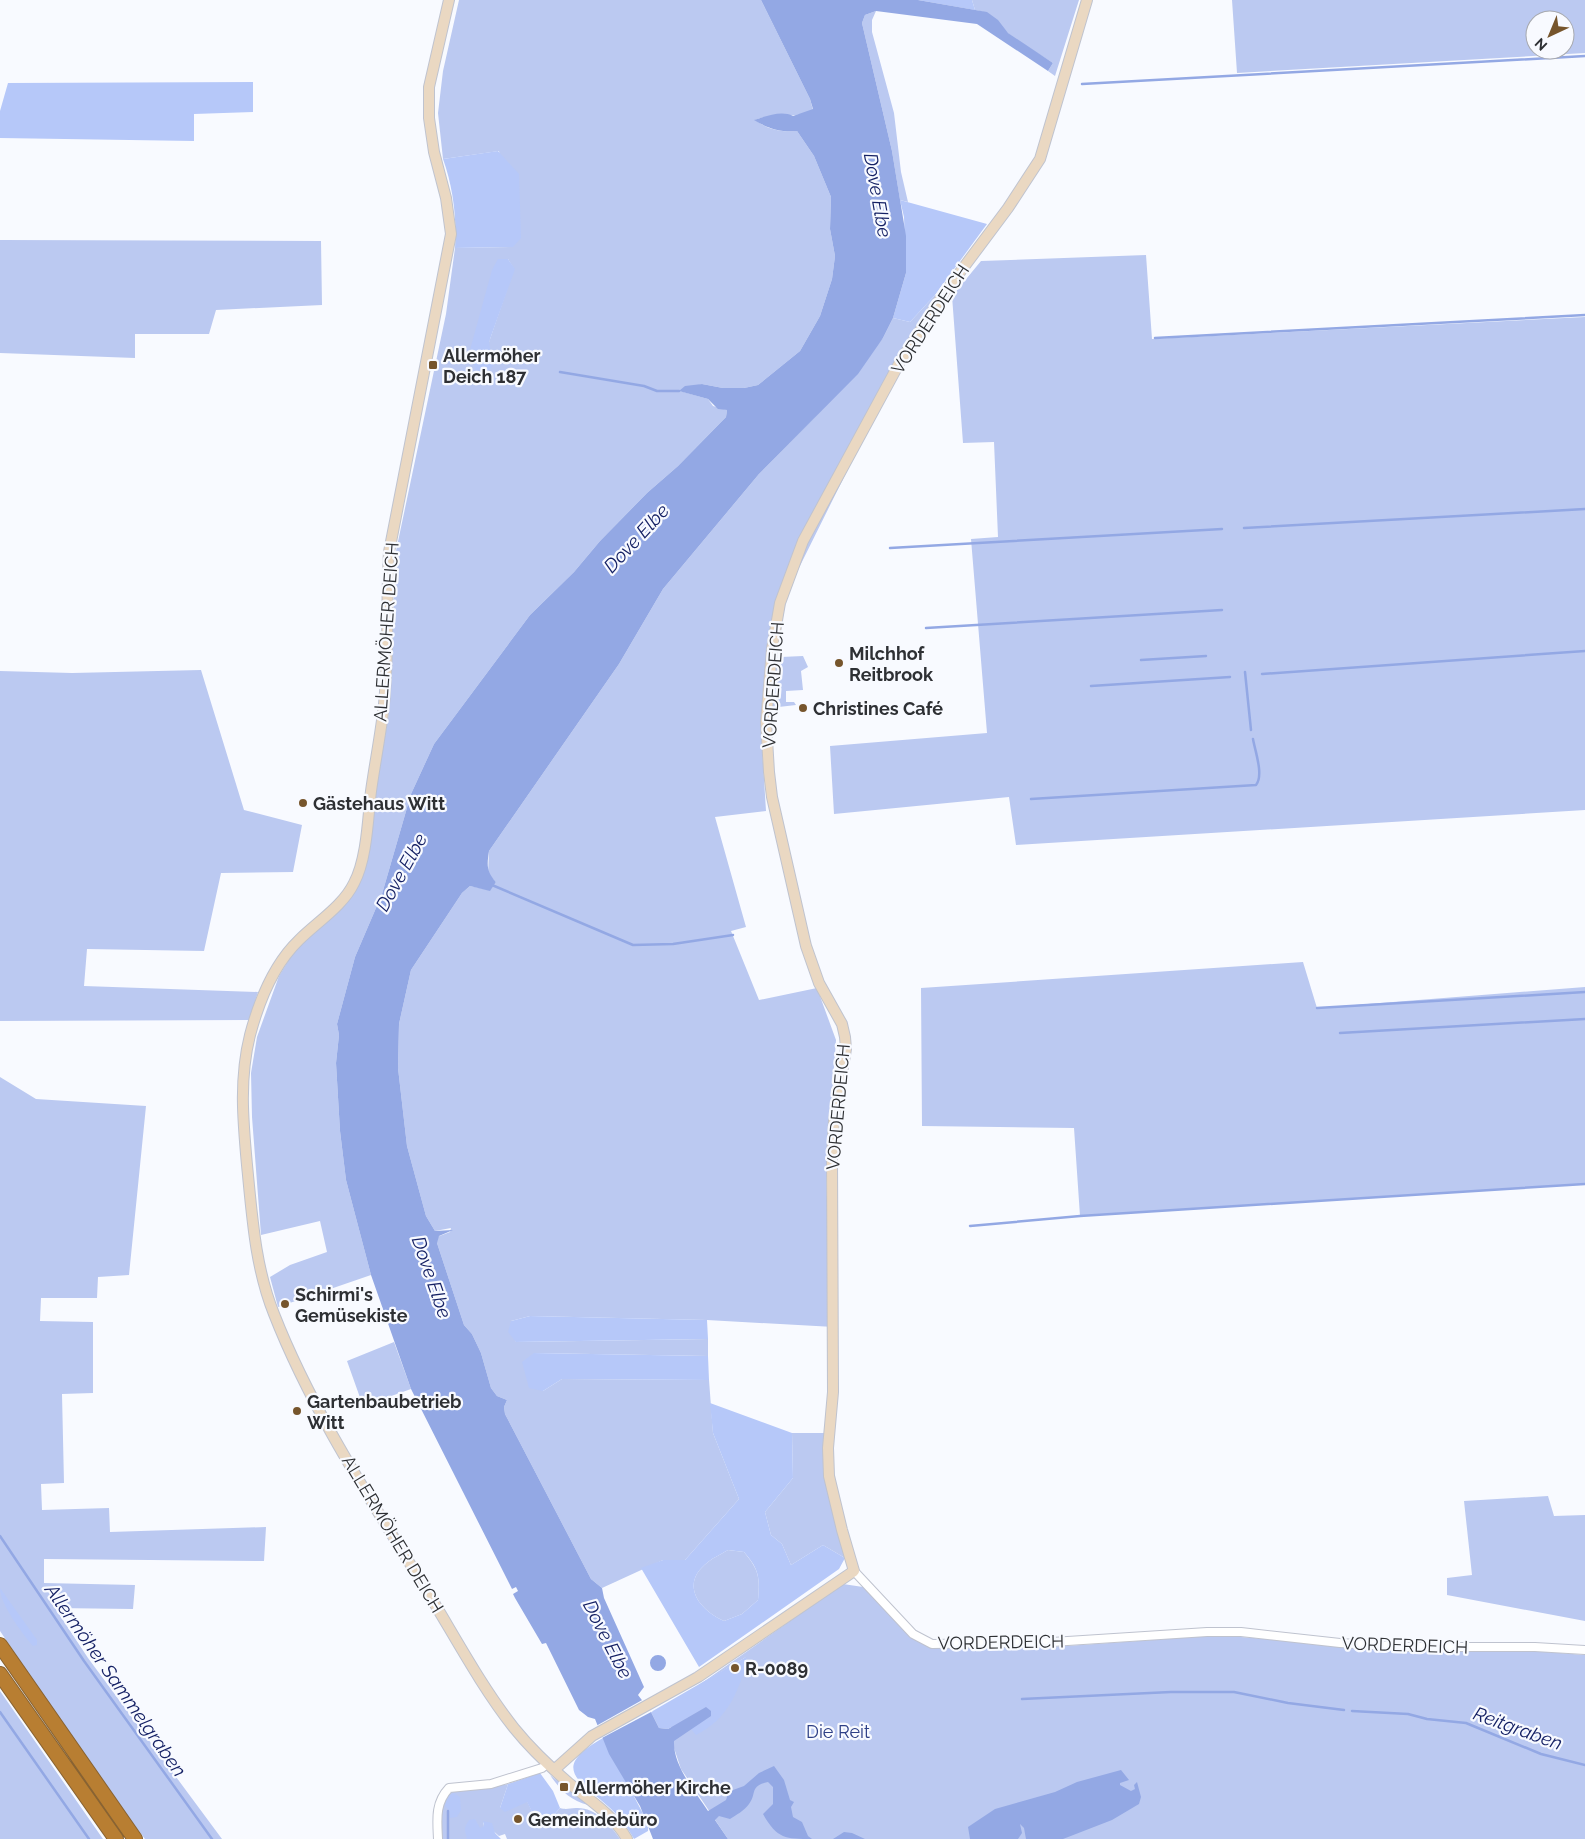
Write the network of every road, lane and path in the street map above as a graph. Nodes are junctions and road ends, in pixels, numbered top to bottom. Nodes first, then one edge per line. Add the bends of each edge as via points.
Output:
1 (449, 0) edge
2 (1087, 0) edge
3 (854, 1571) junction
4 (0, 1645) edge
5 (1585, 1650) edge
6 (0, 1674) edge
7 (550, 1767) junction
8 (116, 1839) edge
9 (135, 1839) edge
10 (438, 1839) edge
11 (627, 1839) edge

1 - 7 street, ALLERMÖHER DEICH via 430,87 429,118 451,234 389,552 384,705 362,856 354,884 341,902 285,954 263,995 250,1034 243,1071 243,1115 254,1243 273,1312 304,1378 381,1517 488,1690 513,1726
2 - 3 street, VORDERDEICH via 1040,159 925,323 846,460 803,541 785,584 772,649 766,722 772,797 806,946 819,983 842,1024 845,1037 832,1158 833,1392 828,1448 831,1488
3 - 5 street, VORDERDEICH via 913,1634 932,1644 1052,1642 1241,1632 1408,1647
3 - 7 street via 738,1650 660,1699 592,1736
4 - 9 highway
6 - 8 highway
7 - 10 street via 491,1784 449,1788 441,1796 438,1808
7 - 11 street, ALLERMÖHER DEICH via 614,1820

